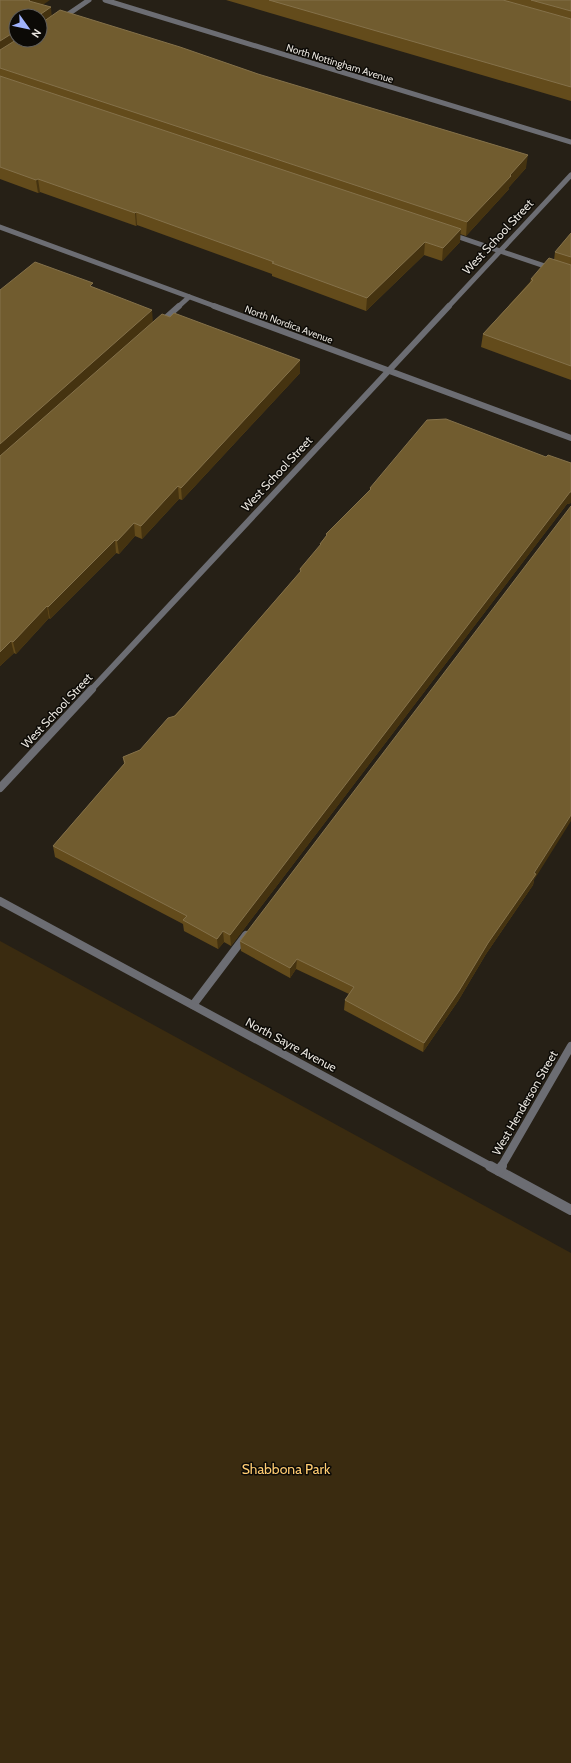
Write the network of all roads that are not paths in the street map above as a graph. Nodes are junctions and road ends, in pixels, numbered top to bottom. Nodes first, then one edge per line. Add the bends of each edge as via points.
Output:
1 (88, 0) edge
2 (105, 0) edge
3 (57, 21) edge
4 (571, 142) edge
5 (571, 175) edge
6 (0, 227) edge
7 (7, 229) junction
8 (442, 232) edge
9 (0, 234) edge
10 (500, 251) junction
11 (571, 275) edge
12 (189, 297) junction
13 (153, 328) edge
14 (389, 370) junction
15 (571, 438) edge
16 (0, 788) edge
17 (0, 901) edge
18 (250, 930) edge
19 (193, 1006) junction
20 (571, 1046) edge
21 (499, 1171) junction
22 (571, 1210) edge

1 - 3 street
2 - 4 street, North Nottingham Avenue
5 - 10 street, West School Street
6 - 7 street, North Nordica Avenue
7 - 9 street
7 - 12 street, North Nordica Avenue
8 - 10 street
10 - 11 street
10 - 14 street, West School Street
12 - 13 street
12 - 14 street, North Nordica Avenue
14 - 15 street, North Nordica Avenue
14 - 16 street, West School Street
17 - 19 street, North Sayre Avenue
18 - 19 street
19 - 21 street, North Sayre Avenue
20 - 21 street, West Henderson Street
21 - 22 street, North Sayre Avenue

